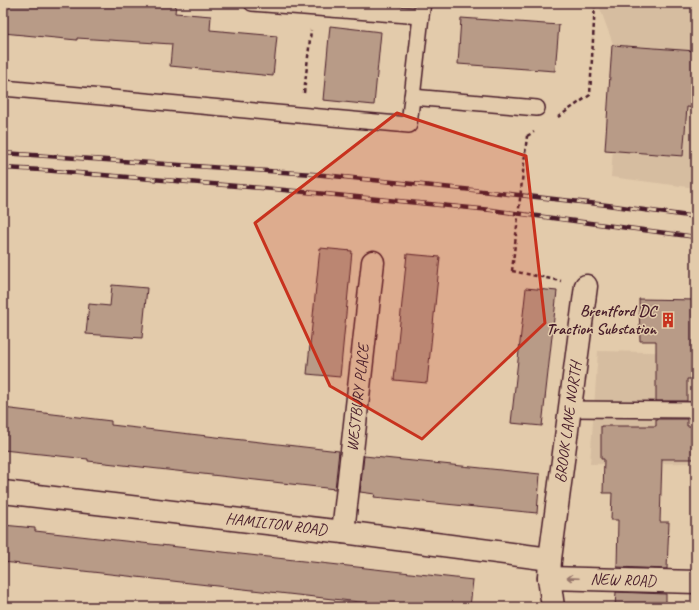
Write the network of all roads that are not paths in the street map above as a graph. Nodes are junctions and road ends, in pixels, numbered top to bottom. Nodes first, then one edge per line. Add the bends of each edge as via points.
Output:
1 (252, 3) edge
2 (422, 9) edge
3 (3, 88) edge
4 (412, 97) junction
5 (537, 108) dead end
6 (373, 262) dead end
7 (586, 286) road end
8 (570, 409) junction
9 (696, 410) edge
10 (3, 492) edge
11 (344, 532) junction
12 (549, 568) junction
13 (696, 582) edge
14 (553, 607) edge

1 - 2 lane via 313,8
2 - 4 lane
3 - 4 lane via 408,125
4 - 5 lane
6 - 11 street, WESTBURY PLACE
7 - 8 street, BROOK LANE NORTH
8 - 9 lane
8 - 12 street, BROOK LANE NORTH
10 - 11 street, HAMILTON ROAD
11 - 12 street, HAMILTON ROAD
13 -> 12 street, NEW ROAD
12 - 14 street, BROOK LANE NORTH

